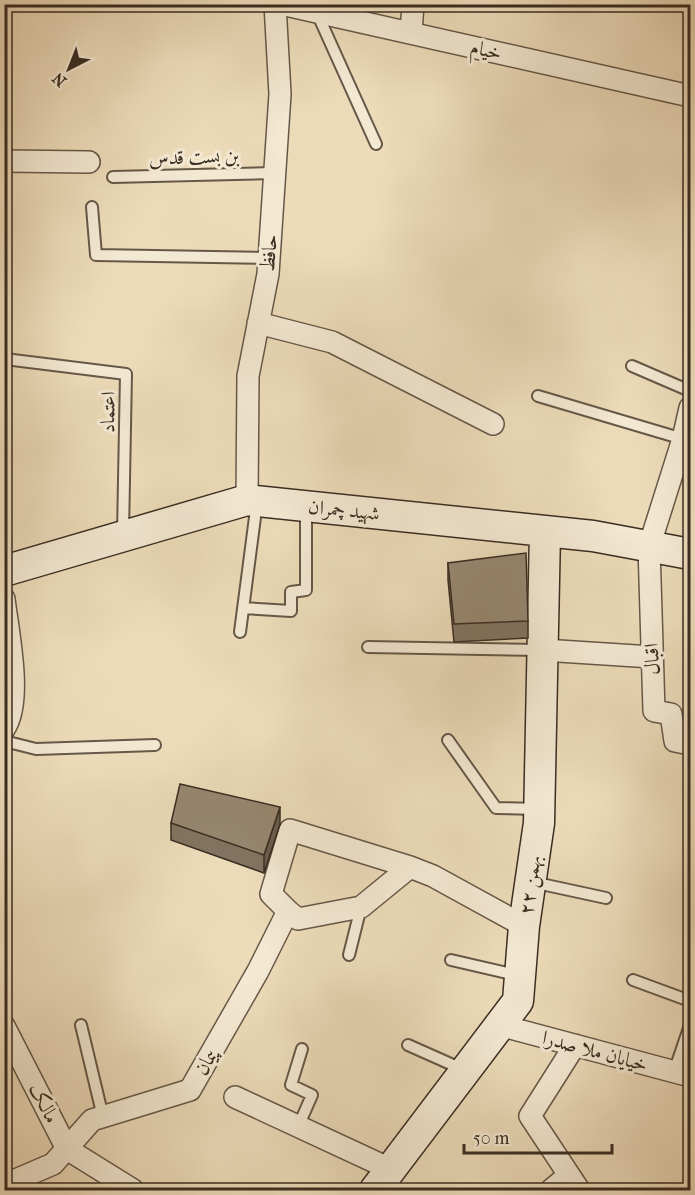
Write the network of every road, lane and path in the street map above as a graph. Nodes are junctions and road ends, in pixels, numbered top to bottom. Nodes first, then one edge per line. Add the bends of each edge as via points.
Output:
1 (275, 4) edge
2 (281, 4) edge
3 (413, 4) edge
4 (317, 12) junction
5 (411, 33) junction
6 (690, 96) edge
7 (376, 144) dead end
8 (4, 161) edge
9 (89, 162) dead end
10 (275, 173) junction
11 (113, 177) dead end
12 (92, 207) dead end
13 (269, 258) junction
14 (258, 323) junction
15 (5, 359) edge
16 (632, 366) dead end
17 (690, 391) edge
18 (538, 396) dead end
19 (690, 408) edge
20 (493, 424) dead end
21 (683, 439) junction
22 (252, 501) junction
23 (306, 506) junction
24 (545, 531) junction
25 (123, 537) junction
26 (649, 547) junction
27 (690, 554) edge
28 (4, 571) edge
29 (4, 599) edge
30 (243, 608) junction
31 (240, 632) dead end
32 (368, 648) dead end
33 (543, 650) junction
34 (652, 657) junction
35 (8, 698) edge
36 (4, 729) edge
37 (448, 740) dead end
38 (4, 741) edge
39 (690, 744) edge
40 (155, 745) dead end
41 (539, 809) junction
42 (410, 867) junction
43 (532, 882) junction
44 (606, 898) dead end
45 (361, 908) junction
46 (288, 910) junction
47 (524, 926) junction
48 (349, 955) dead end
49 (451, 960) dead end
50 (520, 976) junction
51 (633, 980) dead end
52 (690, 1001) edge
53 (81, 1025) dead end
54 (499, 1025) junction
55 (690, 1025) edge
56 (4, 1026) edge
57 (408, 1045) dead end
58 (575, 1045) junction
59 (302, 1049) dead end
60 (465, 1070) junction
61 (682, 1074) edge
62 (235, 1097) dead end
63 (103, 1117) junction
64 (298, 1127) junction
65 (67, 1149) junction
66 (382, 1180) edge
67 (574, 1183) edge
68 (4, 1185) edge
69 (133, 1191) edge
70 (550, 1191) edge

1 - 10 street, حافظ via 280,94
2 - 4 street, خیام
3 - 5 street
4 - 5 street, خیام
4 - 7 lane
5 - 6 street, خیام
8 - 9 street
10 - 11 lane, بن بست قدس
10 - 13 street, حافظ
12 - 13 lane via 96,255
13 - 14 street, حافظ
14 - 20 street via 332,342
14 - 22 street, حافظ via 248,376
15 - 25 lane, اعتماد via 126,374
16 - 17 lane
18 - 21 lane
19 - 21 street, اقبال
21 - 26 street, اقبال
22 - 23 street, شهید چمران
22 - 25 street, شهید چمران
22 - 30 lane
23 - 24 street, شهید چمران
23 - 30 lane via 306,590 291,592 291,611
24 - 26 street, شهید چمران
24 - 33 street, ۲۲ بهمن
25 - 28 street, شهید چمران
26 - 27 street, شهید چمران
26 - 34 street, اقبال
29 - 35 street via 14,678
30 - 31 lane
32 - 33 lane
33 - 34 street
33 - 41 street, ۲۲ بهمن
34 - 39 street, اقبال via 654,711 671,714 675,741
35 - 36 street via 11,720
37 - 41 lane via 496,808
38 - 40 lane via 36,749
41 - 43 street, ۲۲ بهمن
42 - 45 street
42 - 46 street via 290,830 271,894
42 - 47 street
43 - 44 lane
43 - 47 street, ۲۲ بهمن
45 - 46 street via 298,919
45 - 48 lane
46 - 63 street, پیمان via 190,1090
47 - 50 street, ۲۲ بهمن
49 - 50 lane
50 - 54 street, ۲۲ بهمن via 518,1000
51 - 52 lane
53 - 63 lane
54 - 58 street, خیایان ملا صدرا
54 - 60 street, ۲۲ بهمن
55 - 61 lane
56 - 65 street, مالک
57 - 60 lane
58 - 61 street, خیایان ملا صدرا
58 - 67 street via 530,1116
59 - 64 lane via 291,1085 312,1095
60 - 66 street, ۲۲ بهمن
62 - 64 street
63 - 65 street, پیمان via 92,1120
64 - 66 street
65 - 68 street, پیمان via 53,1164
65 - 69 street
67 - 70 street

